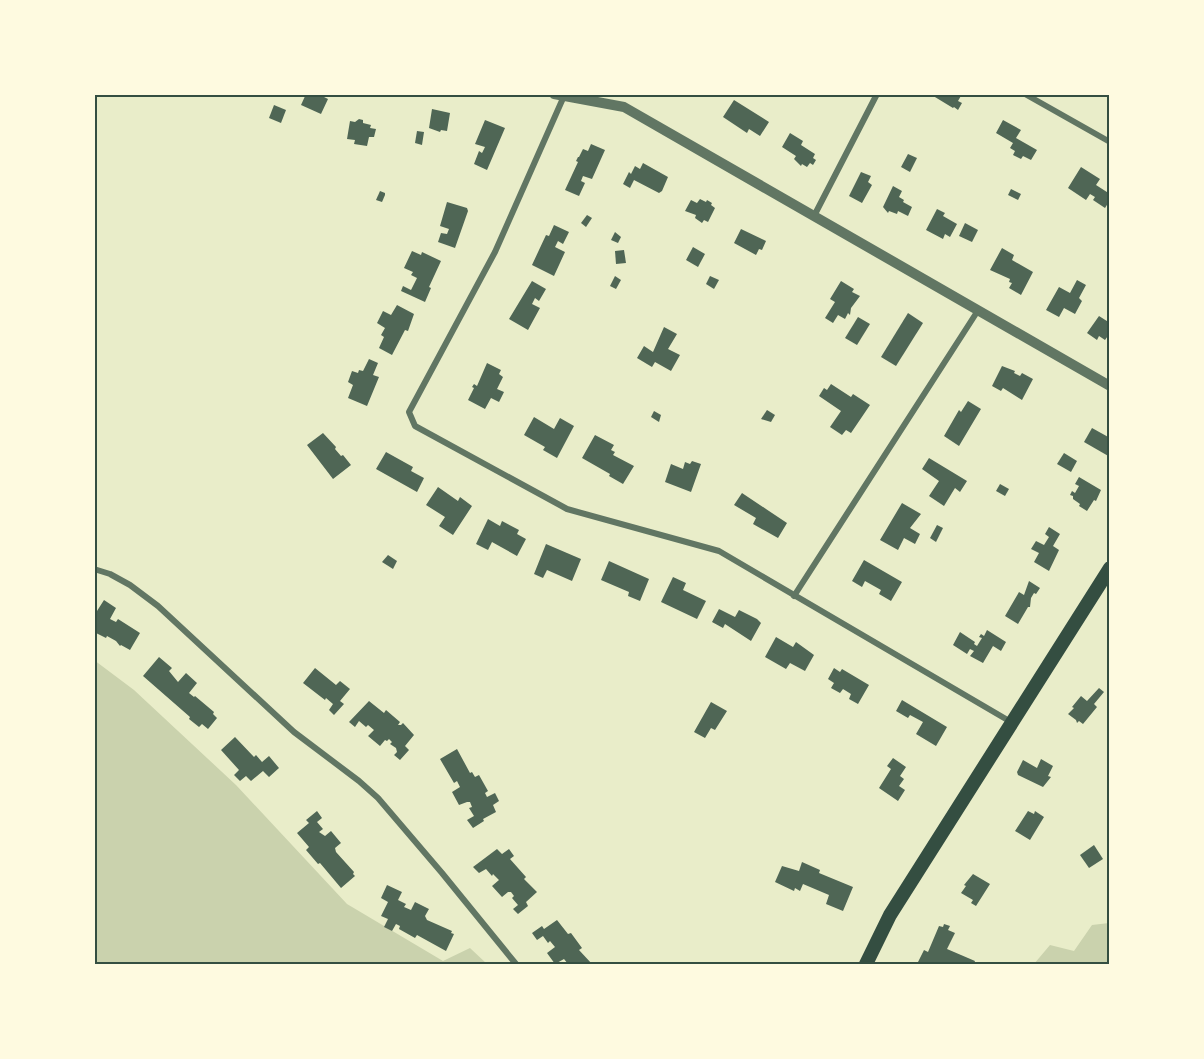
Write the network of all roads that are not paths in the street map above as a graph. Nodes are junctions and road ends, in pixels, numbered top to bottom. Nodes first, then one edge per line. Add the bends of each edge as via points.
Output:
1 (877, 94) edge
2 (1025, 94) edge
3 (559, 95) edge
4 (1110, 142) edge
5 (814, 216) junction
6 (977, 312) junction
7 (1110, 386) edge
8 (1110, 568) edge
9 (94, 569) edge
10 (794, 596) junction
11 (1011, 722) junction
12 (516, 964) edge
13 (866, 964) edge

1 - 5 street
2 - 4 street
3 - 5 street via 624,107
3 - 10 street via 495,252 409,412 415,426 567,510 719,551
5 - 6 street
6 - 7 street
6 - 10 street
8 - 11 main road
9 - 12 street via 130,585 158,606 294,732 378,798
10 - 11 street
11 - 13 main road via 890,915

